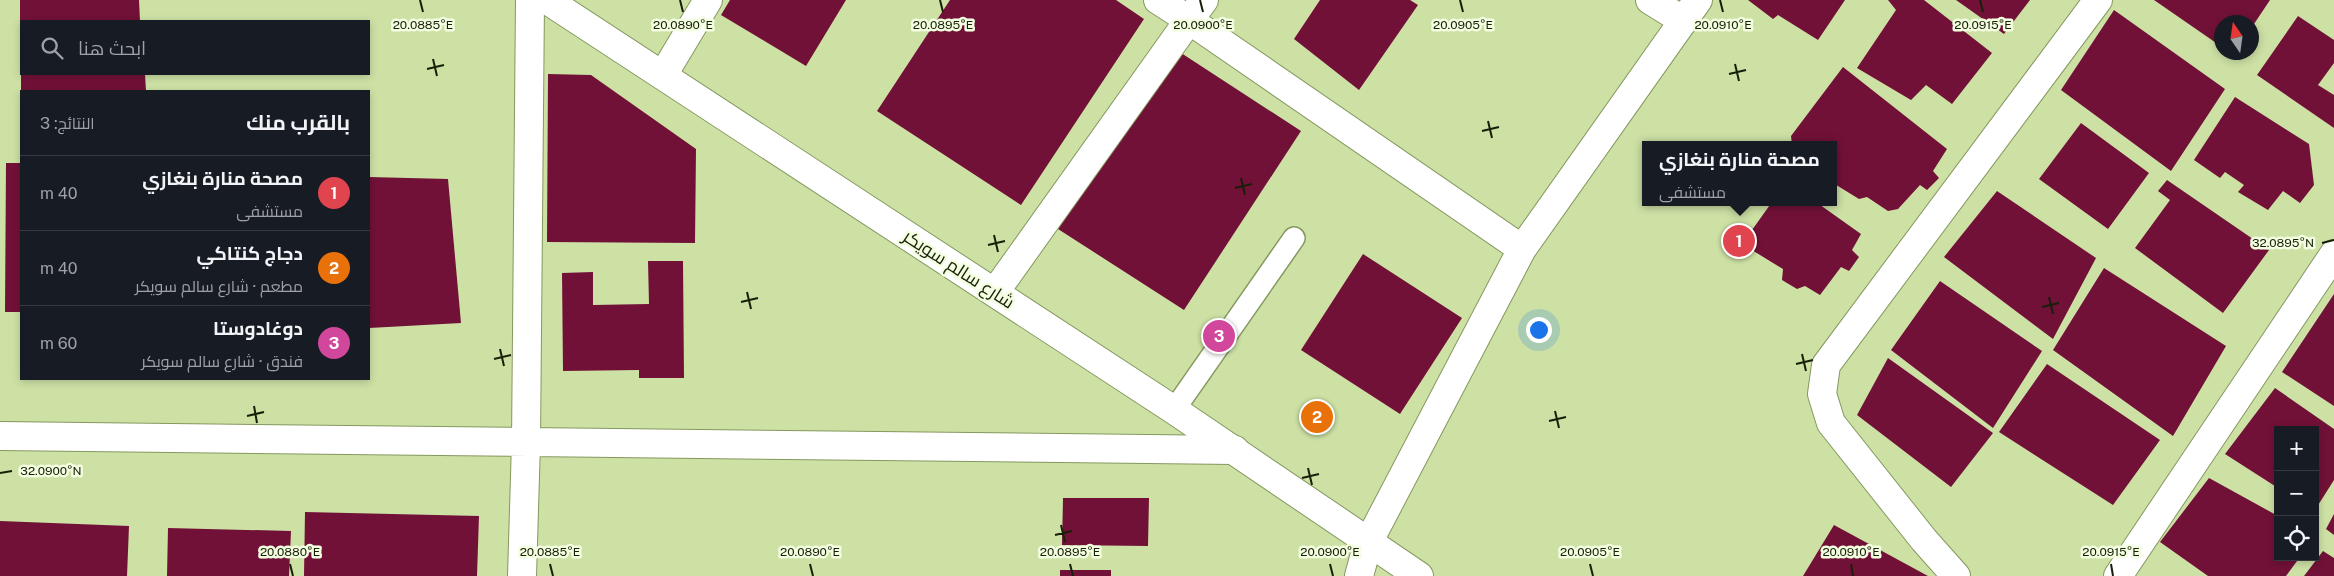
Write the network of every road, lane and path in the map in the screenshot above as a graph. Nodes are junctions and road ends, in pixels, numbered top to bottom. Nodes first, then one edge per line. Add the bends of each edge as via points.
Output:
1 (530, 0) edge
2 (547, 0) edge
3 (708, 0) edge
4 (1158, 0) edge
5 (1650, 0) edge
6 (2098, 0) edge
7 (1196, 10) edge
8 (1691, 11) edge
9 (663, 75) junction
10 (1294, 238) dead end
11 (1522, 249) junction
12 (2334, 254) edge
13 (994, 292) junction
14 (1174, 410) junction
15 (0, 436) edge
16 (526, 443) junction
17 (1235, 450) junction
18 (1368, 543) junction
19 (522, 576) edge
20 (1359, 576) edge
21 (1419, 576) edge
22 (1956, 576) edge
23 (2118, 576) edge

1 - 16 street
2 - 9 street, شارع سالم سويكر
3 - 9 street
4 - 7 street
5 - 8 street
6 - 22 street via 1826,365 1822,394 1831,423
7 - 11 street
7 - 13 street
8 - 11 street
9 - 13 street, شارع سالم سويكر
10 - 14 lane
11 - 18 street
12 - 23 street
13 - 14 street, شارع سالم سويكر
14 - 17 street, شارع سالم سويكر
15 - 16 street
16 - 17 street
16 - 19 street
17 - 18 street, شارع سالم سويكر
18 - 20 street
18 - 21 street, شارع سالم سويكر

